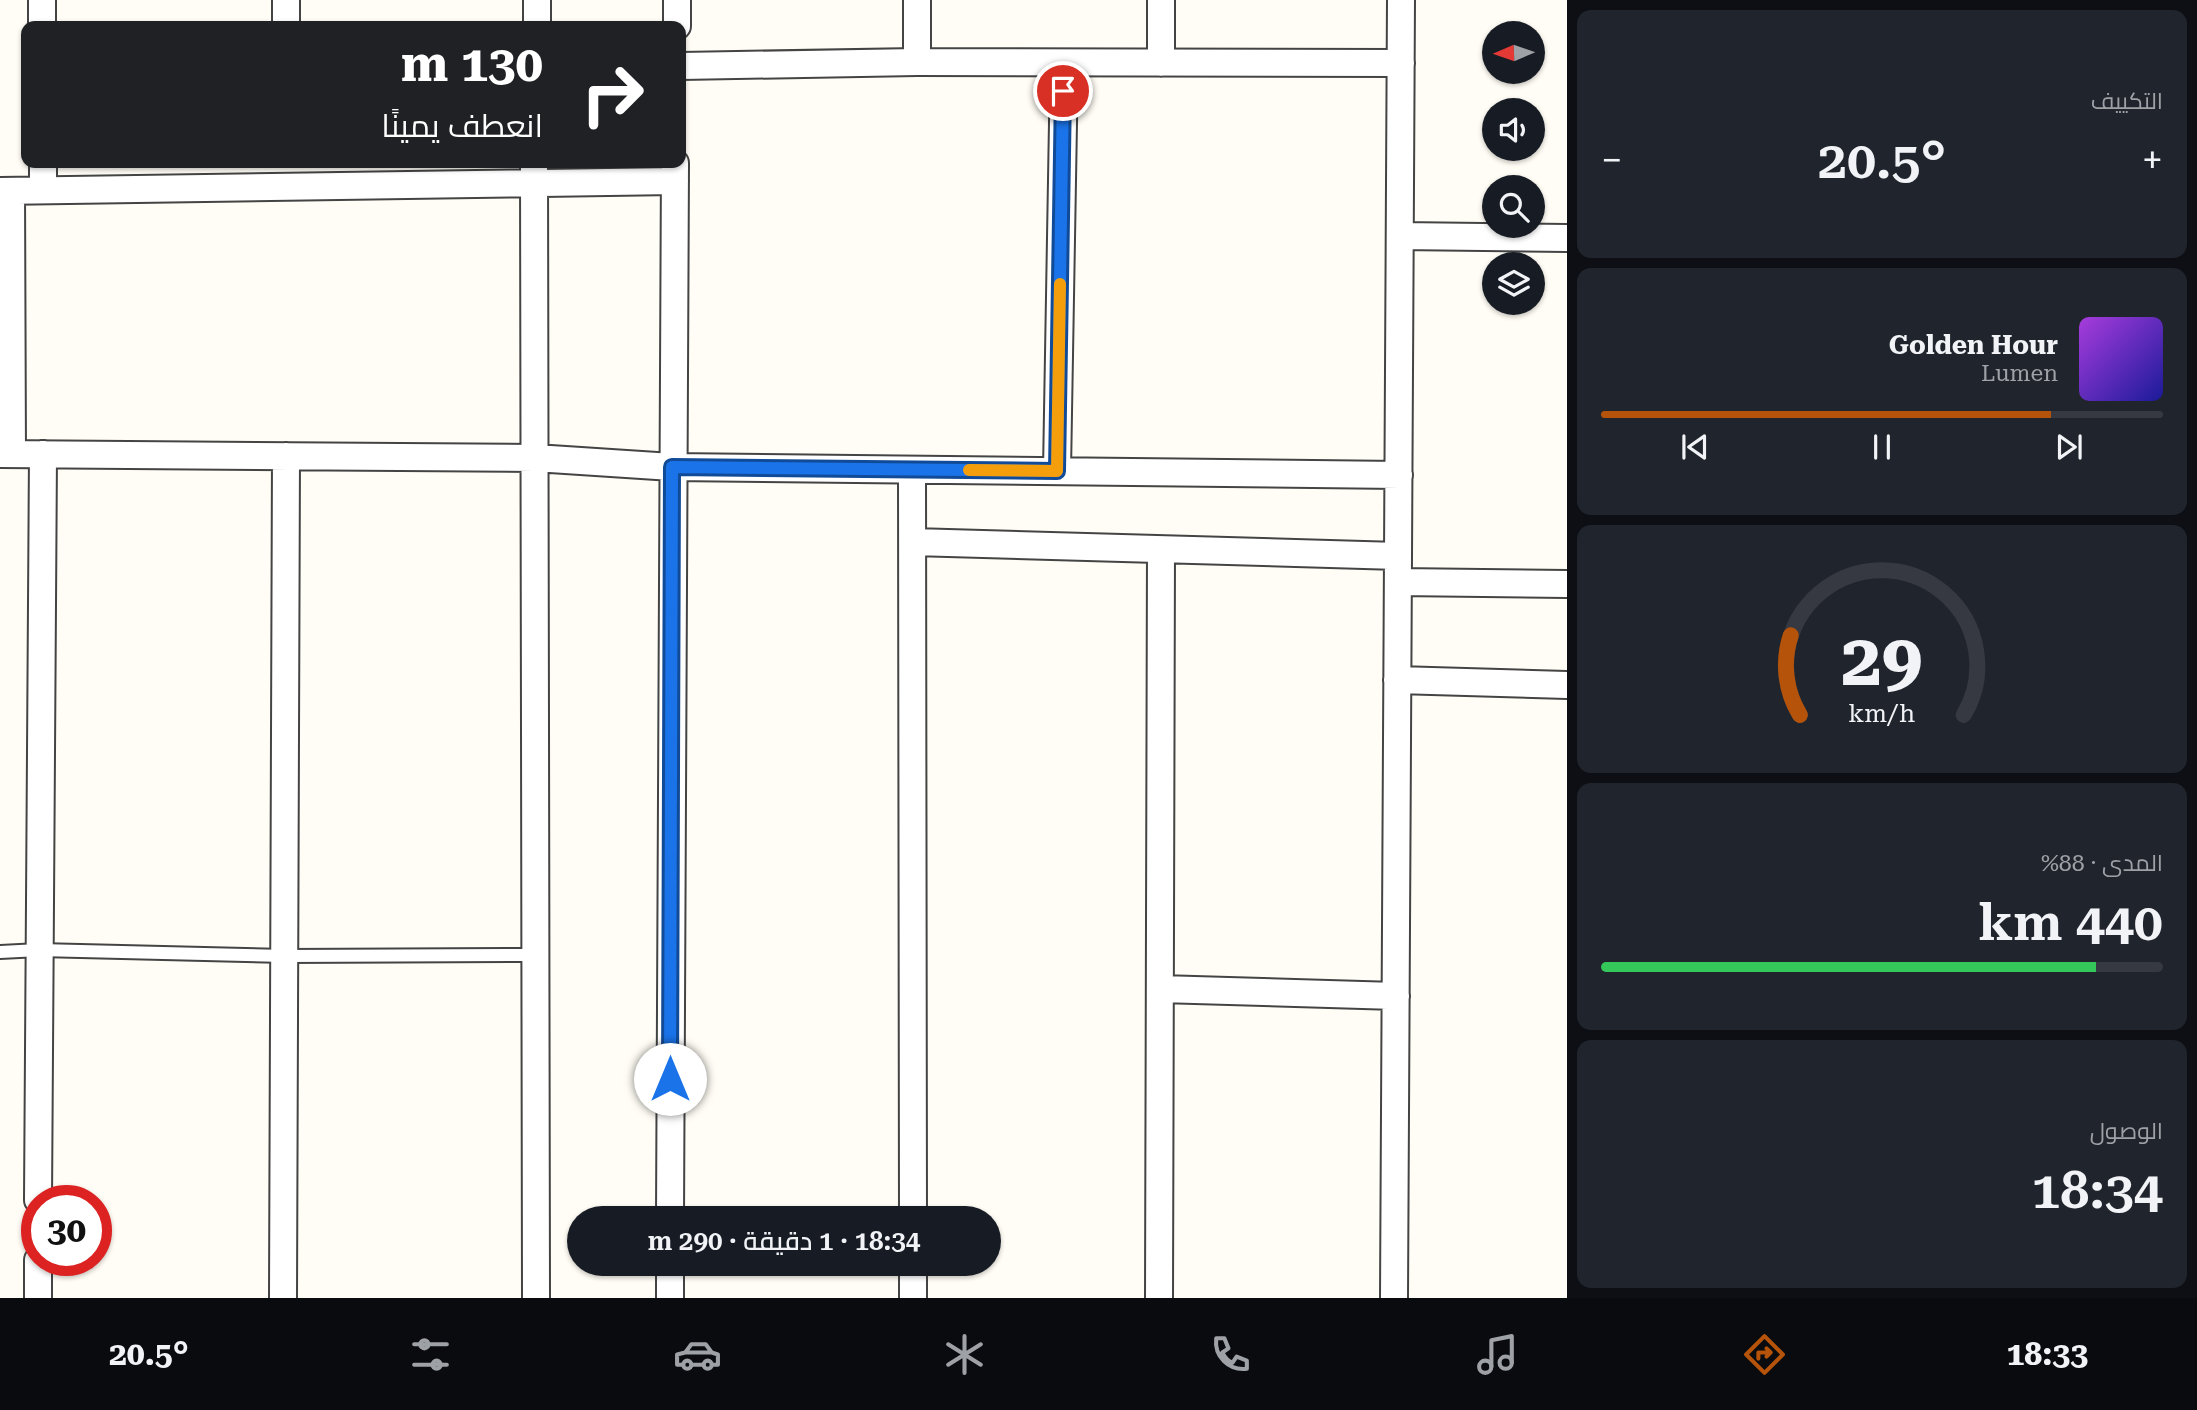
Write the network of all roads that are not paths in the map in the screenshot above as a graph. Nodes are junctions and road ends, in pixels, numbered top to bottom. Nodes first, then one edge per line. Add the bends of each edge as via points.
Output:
1 (42, 0) edge
2 (286, 0) edge
3 (537, 0) edge
4 (677, 0) edge
5 (917, 0) edge
6 (1161, 0) edge
7 (1401, 0) edge
8 (42, 21) edge
9 (286, 21) edge
10 (537, 21) edge
11 (677, 21) edge
12 (917, 62) junction
13 (1161, 63) junction
14 (1401, 63) junction
15 (1064, 64) junction
16 (686, 66) edge
17 (43, 168) edge
18 (675, 172) edge
19 (534, 173) edge
20 (286, 175) edge
21 (43, 190) junction
22 (5, 191) edge
23 (1400, 236) junction
24 (1567, 238) edge
25 (6, 454) edge
26 (43, 454) junction
27 (286, 456) junction
28 (535, 458) junction
29 (672, 467) junction
30 (912, 470) junction
31 (1057, 471) junction
32 (1399, 475) junction
33 (913, 542) junction
34 (1161, 550) junction
35 (1398, 556) junction
36 (1398, 582) junction
37 (1567, 584) edge
38 (1397, 680) junction
39 (1567, 685) edge
40 (39, 950) junction
41 (0, 952) edge
42 (534, 955) junction
43 (285, 956) junction
44 (1160, 989) junction
45 (1396, 996) junction
46 (38, 1185) edge
47 (670, 1206) edge
48 (913, 1206) edge
49 (38, 1276) edge
50 (670, 1276) edge
51 (913, 1276) edge
52 (38, 1298) edge
53 (284, 1298) edge
54 (536, 1298) edge
55 (670, 1298) edge
56 (913, 1298) edge
57 (1159, 1298) edge
58 (1394, 1298) edge

1 - 8 street
2 - 9 street
3 - 10 street
4 - 11 street
5 - 12 street
6 - 13 street
7 - 14 street
12 - 15 street
12 - 16 street
13 - 14 street
13 - 15 street
14 - 23 street
15 - 31 street
17 - 21 street
18 - 19 street
18 - 29 street
19 - 20 street
19 - 28 street
20 - 21 street
21 - 22 street
22 - 25 street
23 - 24 street
23 - 32 street
25 - 26 street
26 - 27 street
26 - 40 street
27 - 28 street
27 - 43 street
28 - 29 street
28 - 42 street
29 - 30 street
29 - 47 street
30 - 31 street
30 - 33 street
31 - 32 street
32 - 35 street
33 - 34 street
33 - 48 street
34 - 35 street
34 - 44 street
35 - 36 street
36 - 37 street
36 - 38 street
38 - 39 street
38 - 45 street
40 - 41 lane
40 - 43 lane
40 - 46 street
42 - 43 lane
42 - 54 street
43 - 53 street
44 - 45 street
44 - 57 street
45 - 58 street
49 - 52 street
50 - 55 street
51 - 56 street

